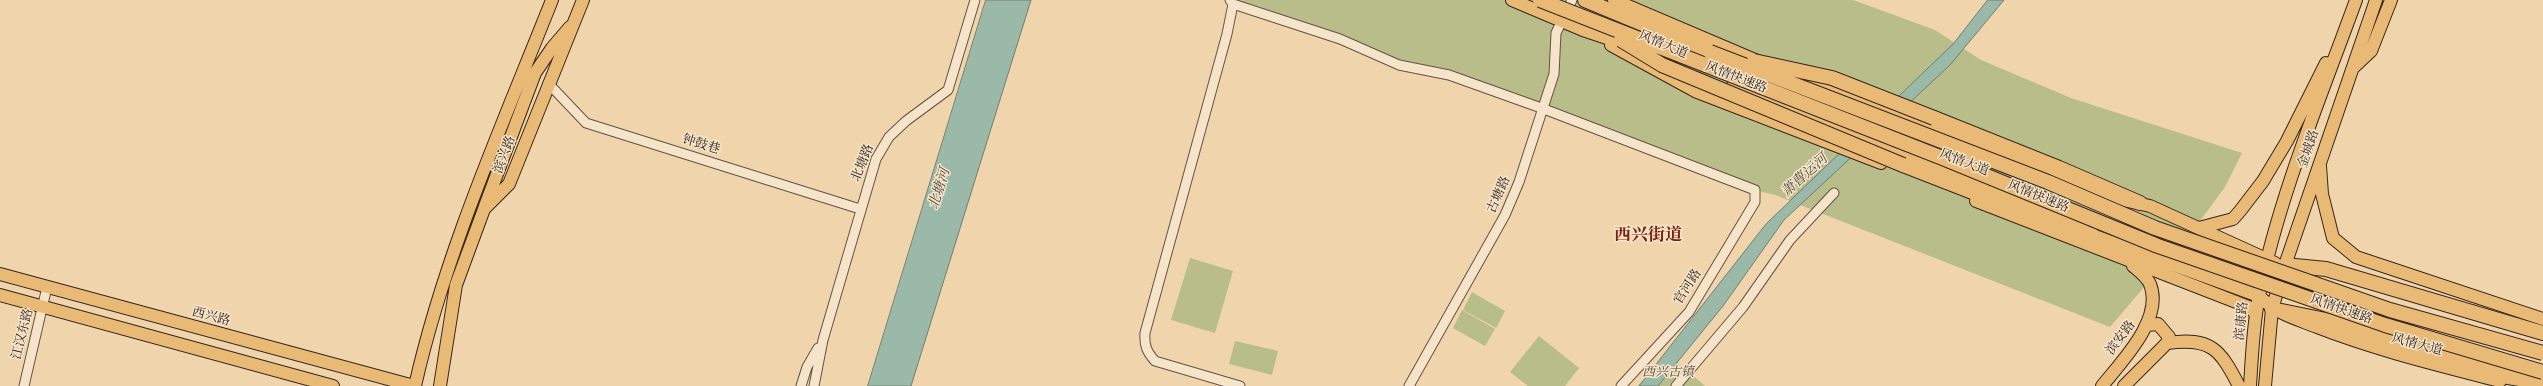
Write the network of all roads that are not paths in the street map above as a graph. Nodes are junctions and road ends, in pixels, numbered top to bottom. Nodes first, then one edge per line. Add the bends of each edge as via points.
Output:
1 (552, 0) edge
2 (583, 0) edge
3 (975, 0) edge
4 (1512, 0) edge
5 (1540, 0) edge
6 (1572, 0) edge
7 (1585, 0) edge
8 (1614, 0) edge
9 (2356, 0) edge
10 (2376, 0) edge
11 (2390, 0) edge
12 (1231, 2) edge
13 (576, 20) junction
14 (1561, 20) junction
15 (1587, 26) junction
16 (1710, 52) junction
17 (2351, 70) junction
18 (548, 83) junction
19 (1544, 109) junction
20 (1930, 122) junction
21 (2320, 158) junction
22 (1834, 193) dead end
23 (2140, 203) joint
24 (484, 209) junction
25 (860, 209) junction
26 (2199, 228) junction
27 (2092, 235) junction
28 (2267, 260) junction
29 (2128, 261) junction
30 (2284, 265) junction
31 (0, 274) edge
32 (47, 288) junction
33 (2276, 294) junction
34 (0, 295) edge
35 (2259, 296) junction
36 (43, 308) junction
37 (2272, 309) junction
38 (2256, 314) junction
39 (2543, 319) edge
40 (2148, 325) junction
41 (2543, 333) edge
42 (823, 340) junction
43 (2167, 343) junction
44 (2543, 350) edge
45 (2543, 354) edge
46 (2543, 371) edge
47 (2543, 383) edge
48 (24, 386) edge
49 (333, 386) edge
50 (415, 386) edge
51 (440, 386) edge
52 (801, 386) edge
53 (814, 386) edge
54 (1240, 386) edge
55 (1409, 386) edge
56 (1621, 386) edge
57 (1676, 386) edge
58 (2102, 386) edge
59 (2124, 386) edge
60 (2239, 386) edge
61 (2250, 386) edge
62 (2265, 386) edge
63 (2519, 386) edge

1 - 50 main road, 滨兴路 via 473,200 425,343
2 - 13 main road, 滨兴路
3 - 25 street, 北塘路 via 948,90 889,137 876,159
4 - 14 main road, 风情大道
5 - 15 highway, 风情快速路, bridge
6 - 14 street, 古塘路
7 - 16 highway, 风情快速路
8 - 20 main road, 风情大道 via 1739,54 1873,106
9 - 26 main road via 2308,101 2263,181 2233,219
9 - 28 main road, 金城路
10 - 17 main road, 金城路
11 - 17 main road via 2371,51
12 - 19 street via 1340,39 1399,65 1449,75
12 - 54 street via 1228,34 1144,344 1155,362
13 - 18 main road, 滨兴路 via 562,57
13 - 24 main road via 535,73
14 - 15 main road, 风情大道
14 - 19 street, 古塘路 via 1556,33 1554,74
15 - 27 highway, bridge via 1662,65 1903,165 2034,216
15 - 27 main road, 风情大道 via 1681,67 2037,205
15 - 29 main road via 1697,92
15 - 46 highway, 风情快速路, bridge via 1940,157 2158,246 2384,325
16 - 20 highway, bridge via 1832,78
16 - 45 highway, 风情快速路, bridge via 2041,180 2155,228 2390,310
17 - 21 main road, 金城路
18 - 24 main road, 滨兴路 via 509,184
18 - 25 street, 钟鼓巷 via 586,123
19 - 55 street, 古塘路 via 1505,215
19 - 56 street, 官河路 via 1755,190 1755,202 1689,312
20 - 23 highway via 2059,168
21 - 30 main road, 金城路
21 - 39 main road via 2322,194 2333,238 2356,257
22 - 57 street via 1790,240 1743,307
23 - 26 main road
24 - 51 main road, 滨兴路 via 456,285
25 - 42 street, 北塘路
26 - 28 main road
27 - 35 main road, 风情大道
28 - 30 main road
28 - 35 main road, 滨康路
29 - 38 main road via 2249,307
29 - 40 main road via 2150,284 2152,308
30 - 33 main road, 金城路
30 - 41 highway via 2326,269
30 - 44 main road via 2320,287
31 - 32 main road, 西兴路
32 - 36 street, 江汉东路
32 - 50 main road, 西兴路
33 - 35 main road
33 - 37 main road, 金城路
33 - 46 main road
34 - 36 main road
35 - 37 main road, 风情大道
35 - 38 main road, 滨康路
36 - 48 street, 江汉东路
36 - 49 main road
37 - 47 highway via 2331,321 2508,377
37 - 62 main road
37 - 63 main road, 风情大道 via 2348,339
38 - 61 main road, 滨康路
40 - 43 main road, 滨安路 via 2158,324 2169,337
40 - 58 main road, 滨安路
42 - 52 street, 北塘路 via 807,367
42 - 53 street, 北塘路
43 - 59 main road
43 - 60 main road via 2195,341 2217,350

